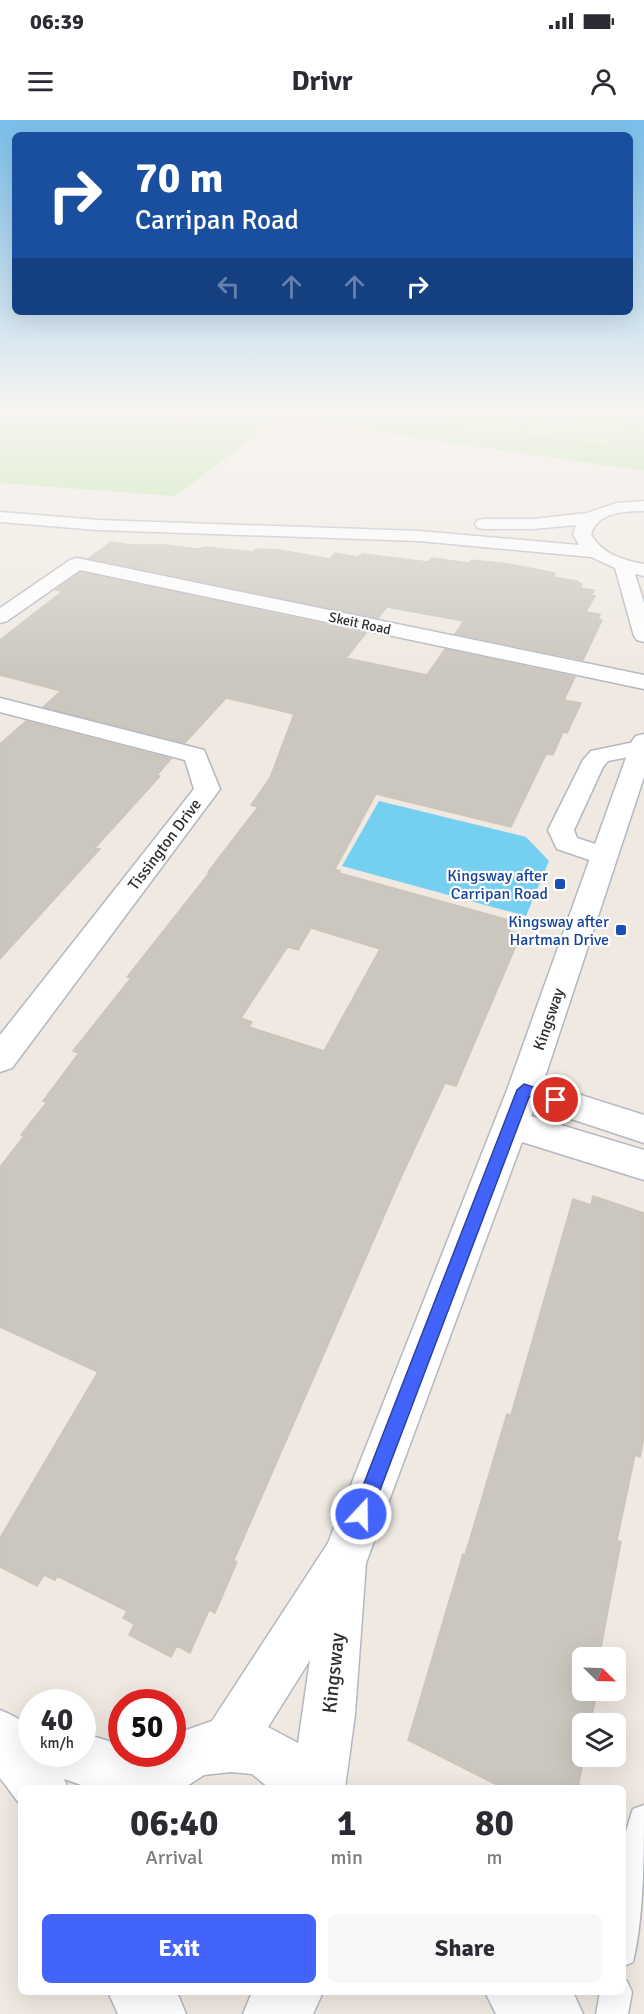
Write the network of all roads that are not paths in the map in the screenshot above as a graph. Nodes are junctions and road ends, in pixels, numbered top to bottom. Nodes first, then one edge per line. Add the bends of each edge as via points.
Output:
1 (644, 506) edge
2 (324, 516) dead end
3 (0, 517) edge
4 (592, 518) junction
5 (596, 552) junction
6 (623, 565) junction
7 (644, 570) edge
8 (0, 617) edge
9 (644, 636) edge
10 (644, 682) edge
11 (0, 705) edge
12 (643, 736) edge
13 (604, 856) junction
14 (0, 1059) edge
15 (524, 1090) junction
16 (510, 1124) junction
17 (644, 1129) edge
18 (644, 1165) edge
19 (345, 1558) junction
20 (0, 1734) edge
21 (18, 1738) edge
22 (228, 1744) junction
23 (96, 1765) edge
24 (39, 1785) edge
25 (150, 1785) edge
26 (301, 1785) edge
27 (318, 1785) edge
28 (644, 1820) edge
29 (626, 1927) edge
30 (131, 1995) edge
31 (140, 1995) edge
32 (290, 1995) edge
33 (520, 1995) edge
34 (615, 1995) edge
35 (129, 2014) edge
36 (156, 2014) edge
37 (273, 2014) edge
38 (553, 2014) edge
39 (612, 2014) edge

1 - 4 main road via 617,508
2 - 4 main road via 486,524
3 - 5 main road via 98,525 419,536
4 - 5 main road via 582,534
5 - 6 main road
6 - 7 main road
6 - 9 main road
8 - 10 main road, Skeit Road via 77,564
11 - 14 main road, Tissington Drive via 195,755 207,789
12 - 13 main road, Kingsway
12 - 13 main road via 600,756 592,765 561,830 566,843
13 - 15 main road, Kingsway
15 - 16 main road, Kingsway
15 - 17 main road
16 - 18 main road
16 - 19 main road, Kingsway
19 - 22 main road, Kingsway
19 - 27 main road, Kingsway
20 - 21 main road
20 - 24 main road
22 - 25 main road via 201,1748 176,1761
22 - 26 main road via 261,1750 292,1772
23 - 25 main road
28 - 29 lane
30 - 35 main road
31 - 36 main road
32 - 37 main road
33 - 38 main road
34 - 39 lane

